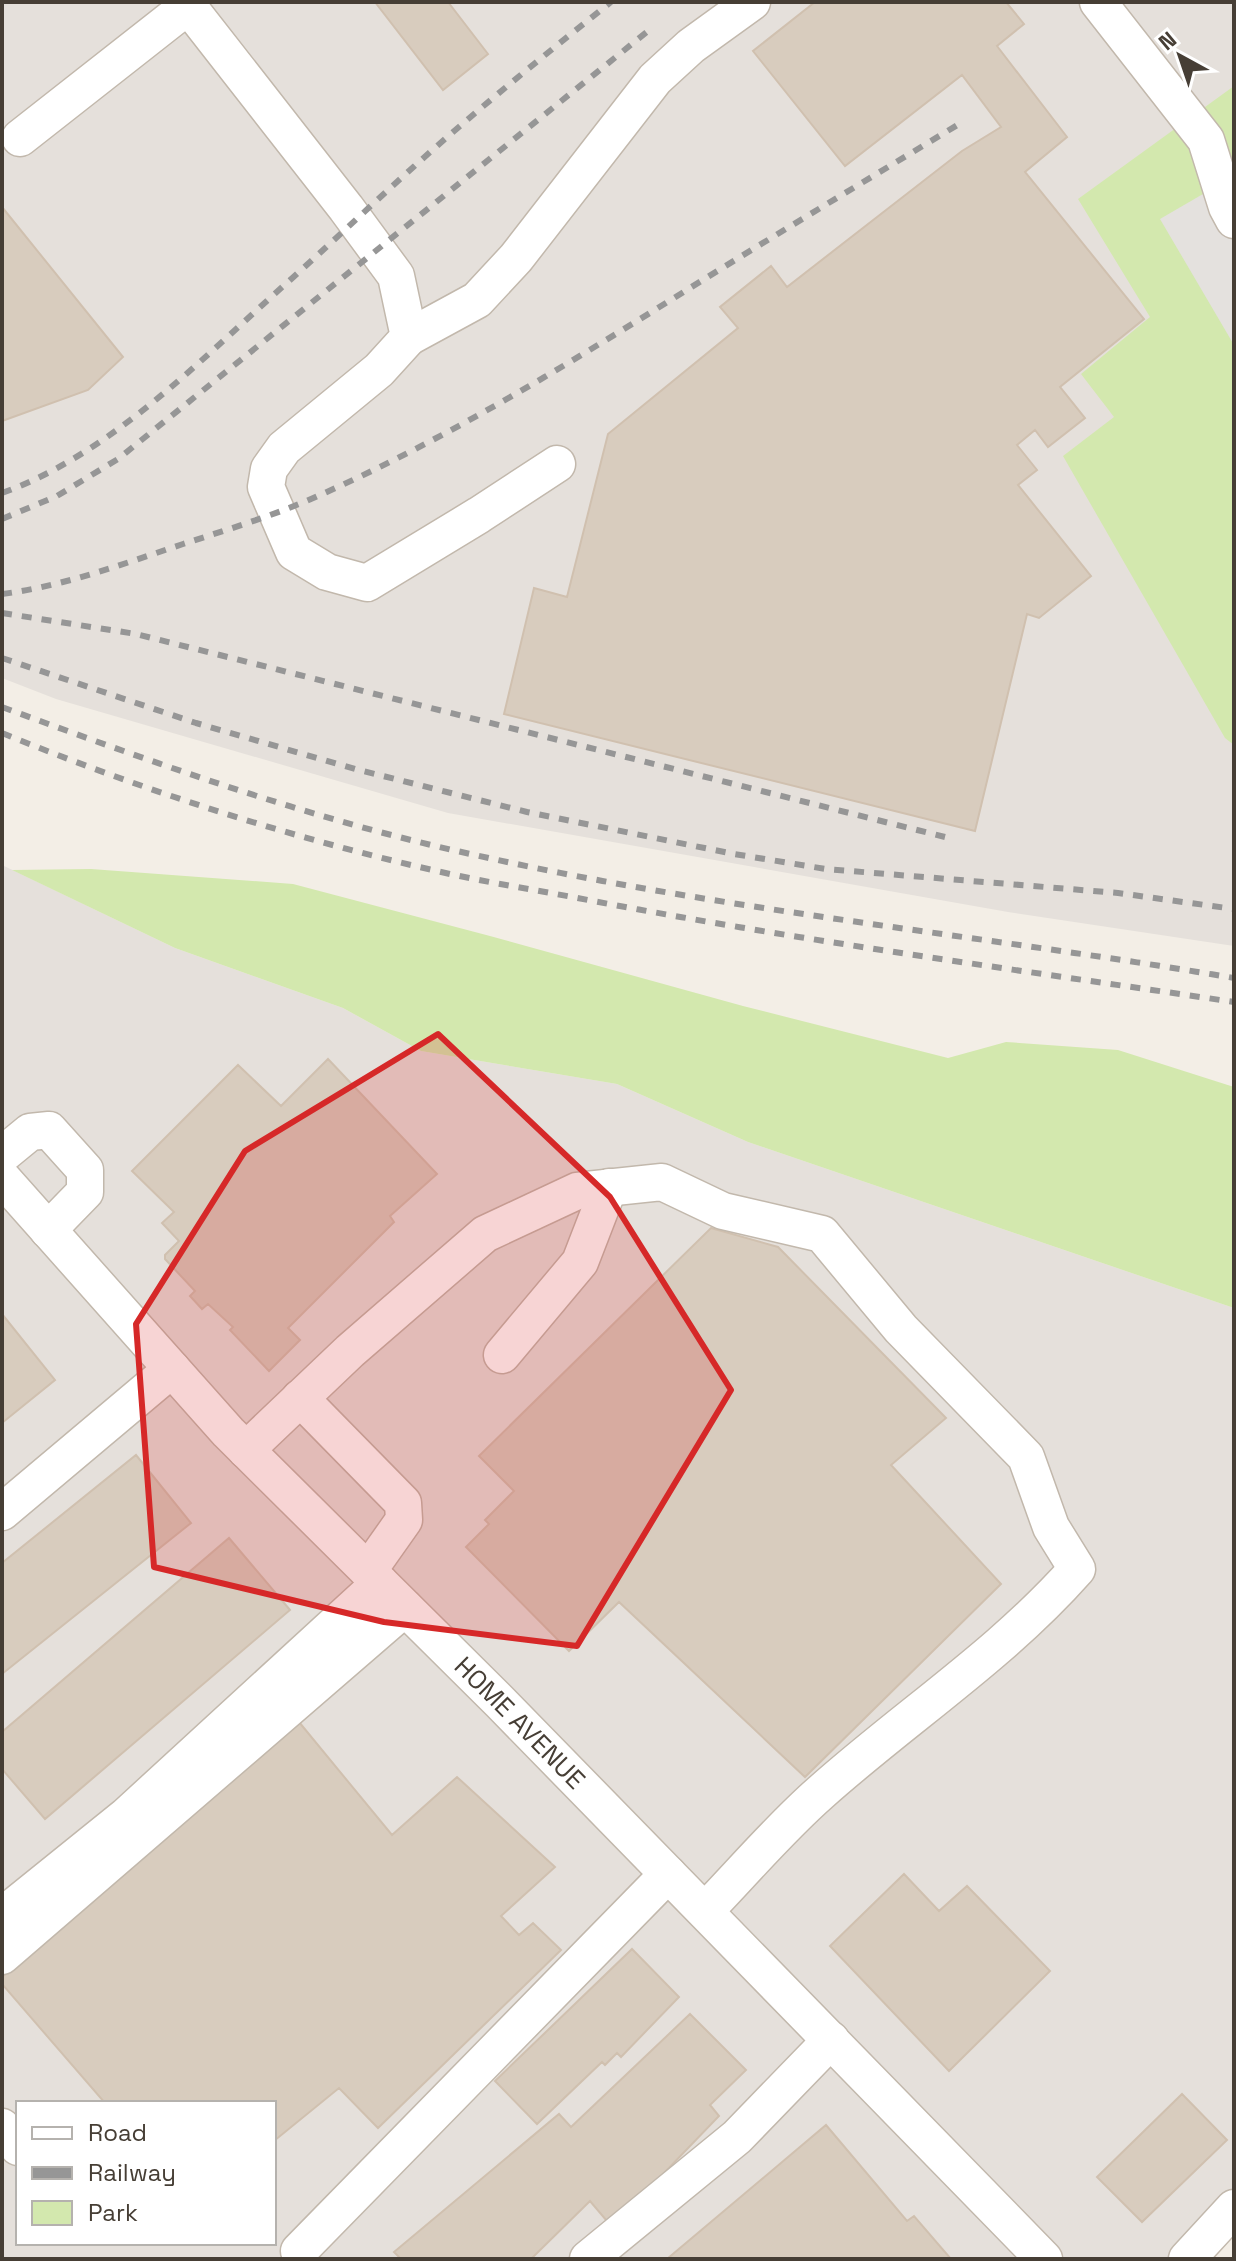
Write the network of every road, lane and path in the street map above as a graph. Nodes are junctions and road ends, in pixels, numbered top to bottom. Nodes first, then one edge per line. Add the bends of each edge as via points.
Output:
1 (752, 2) edge
2 (1098, 2) edge
3 (186, 4) edge
4 (20, 138) dead end
5 (1234, 220) edge
6 (409, 337) junction
7 (557, 464) dead end
8 (2, 1155) edge
9 (2, 1178) edge
10 (609, 1187) junction
11 (48, 1230) junction
12 (502, 1355) dead end
13 (172, 1369) junction
14 (300, 1398) junction
15 (246, 1450) junction
16 (2, 1512) edge
17 (384, 1587) junction
18 (668, 1874) junction
19 (705, 1911) junction
20 (2, 1916) edge
21 (2, 1956) edge
22 (831, 2040) junction
23 (2, 2127) edge
24 (16, 2144) edge
25 (1234, 2208) edge
26 (299, 2251) dead end
27 (588, 2259) edge
28 (1044, 2259) edge
29 (1187, 2259) edge

1 - 6 street via 655,79 516,258 477,300
2 - 5 street via 1206,140
3 - 4 street
3 - 6 street via 396,276
6 - 7 street via 379,370 284,448 269,469 266,487 294,552 327,572 367,583
8 - 11 street via 30,1132 49,1130 85,1170 85,1192
9 - 11 street, HOME AVENUE
10 - 12 street via 580,1262
10 - 14 street via 577,1191 485,1234
10 - 19 street via 662,1182 723,1211 822,1234 901,1329 1026,1457 1051,1527 1077,1569 972,1670 819,1794
11 - 13 street, HOME AVENUE
13 - 15 street, HOME AVENUE
13 - 16 street
14 - 15 street
14 - 17 street via 403,1503 404,1520
15 - 17 street, HOME AVENUE
17 - 18 street, HOME AVENUE
17 - 20 street via 126,1816
17 - 21 street
18 - 19 street, HOME AVENUE
18 - 26 street
19 - 22 street, HOME AVENUE
22 - 27 street via 737,2137
22 - 28 street, HOME AVENUE
23 - 24 street
25 - 29 street

